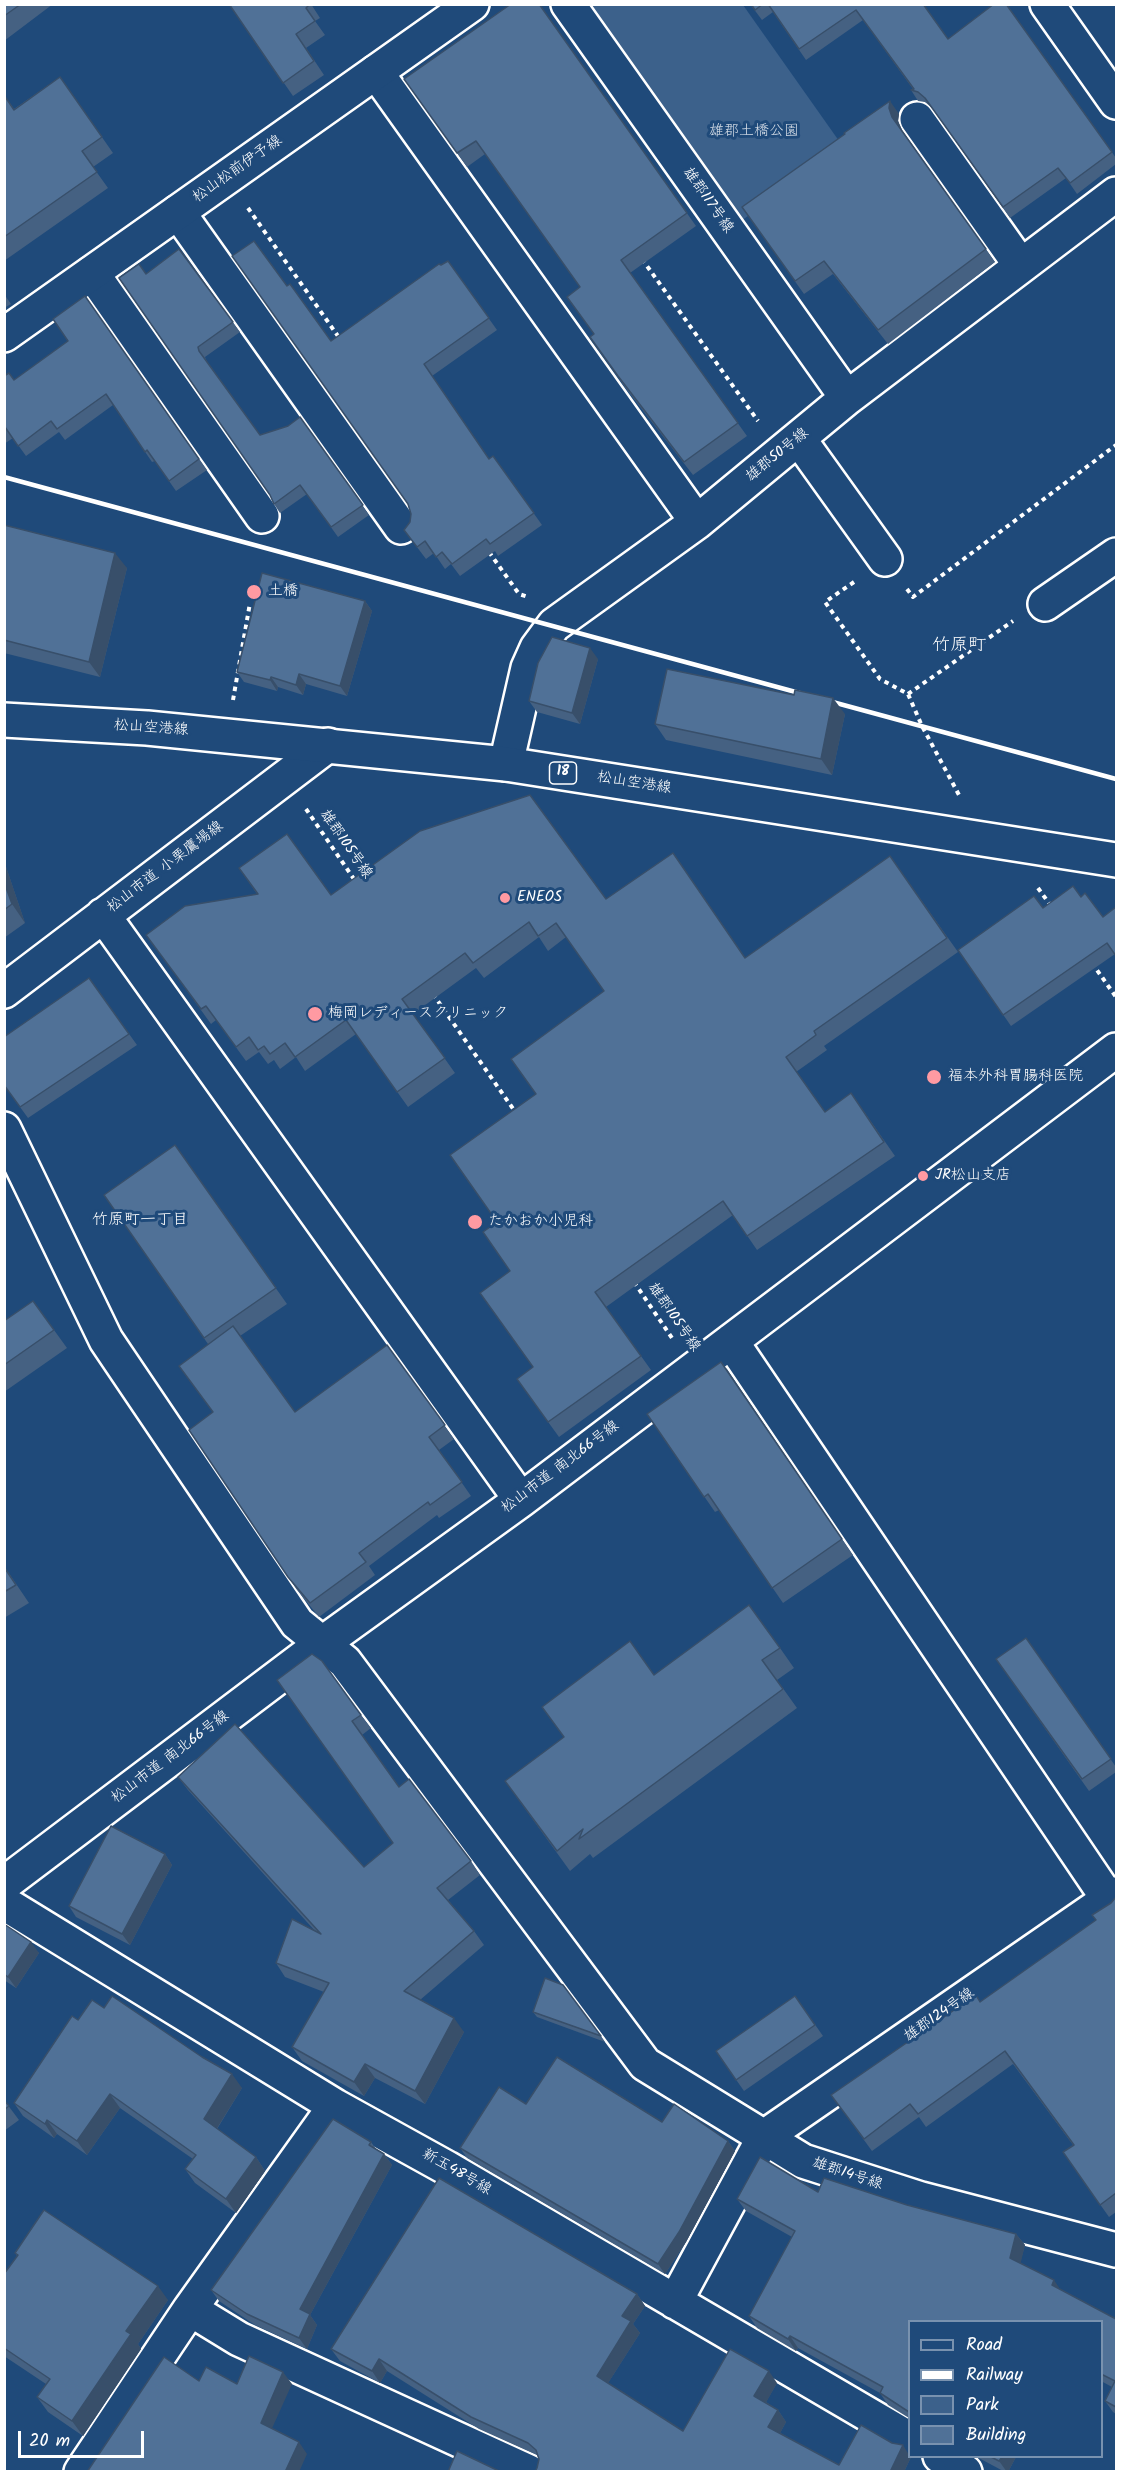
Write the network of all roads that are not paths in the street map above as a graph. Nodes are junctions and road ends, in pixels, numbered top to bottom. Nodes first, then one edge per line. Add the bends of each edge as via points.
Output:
1 (472, 4) edge
2 (568, 4) edge
3 (1047, 4) edge
4 (376, 72) junction
5 (1116, 102) edge
6 (917, 119) dead end
7 (1116, 194) edge
8 (178, 212) junction
9 (1021, 266) junction
10 (92, 273) junction
11 (4, 335) edge
12 (848, 398) junction
13 (790, 446) junction
14 (262, 516) dead end
15 (698, 522) junction
16 (401, 527) dead end
17 (1116, 555) edge
18 (885, 559) road end
19 (1045, 604) road end
20 (4, 720) edge
21 (328, 745) junction
22 (506, 764) junction
23 (1116, 860) edge
24 (104, 915) junction
25 (4, 991) edge
26 (1116, 1050) edge
27 (4, 1129) edge
28 (731, 1341) junction
29 (521, 1500) junction
30 (323, 1643) junction
31 (4, 1884) edge
32 (1113, 1897) edge
33 (4, 1903) edge
34 (335, 2106) junction
35 (764, 2137) junction
36 (1116, 2250) edge
37 (675, 2302) junction
38 (190, 2309) junction
39 (908, 2438) edge
40 (942, 2458) edge
41 (81, 2472) edge
42 (529, 2472) edge
43 (965, 2472) edge

1 - 4 street, 松山松前伊予線
2 - 12 street, 雄郡117号線
3 - 5 street
4 - 8 street, 松山松前伊予線
4 - 15 street
6 - 9 street
7 - 9 street, 雄郡50号線
8 - 10 street, 松山松前伊予線
8 - 16 street
9 - 12 street, 雄郡50号線
10 - 11 street, 松山松前伊予線
10 - 14 street
12 - 13 street, 雄郡50号線
13 - 15 street, 雄郡50号線
13 - 18 street
15 - 22 street, 雄郡50号線 via 554,626 528,668
17 - 19 street
20 - 21 street, 松山空港線 / 18 via 147,728
21 - 22 street, 松山空港線 / 18
21 - 24 street, 松山市道 小栗鷹場線
22 - 23 street, 松山空港線 / 18
24 - 25 street, 松山市道 小栗鷹場線
24 - 29 street
26 - 28 street, 松山市道 南北66号線
27 - 30 street, 雄郡14号線 via 106,1340 297,1623
28 - 29 street, 松山市道 南北66号線
28 - 32 street
29 - 30 street, 松山市道 南北66号線
30 - 31 street, 松山市道 南北66号線
30 - 35 street, 雄郡14号線 via 345,1662 645,2064
32 - 35 street, 雄郡124号線
33 - 34 street, 新玉48号線
34 - 37 street, 新玉48号線
34 - 38 street
35 - 36 street, 雄郡14号線 via 803,2161 921,2199
35 - 37 street
37 - 39 street, 新玉48号線
38 - 41 street
38 - 42 street via 239,2339
40 - 43 street

